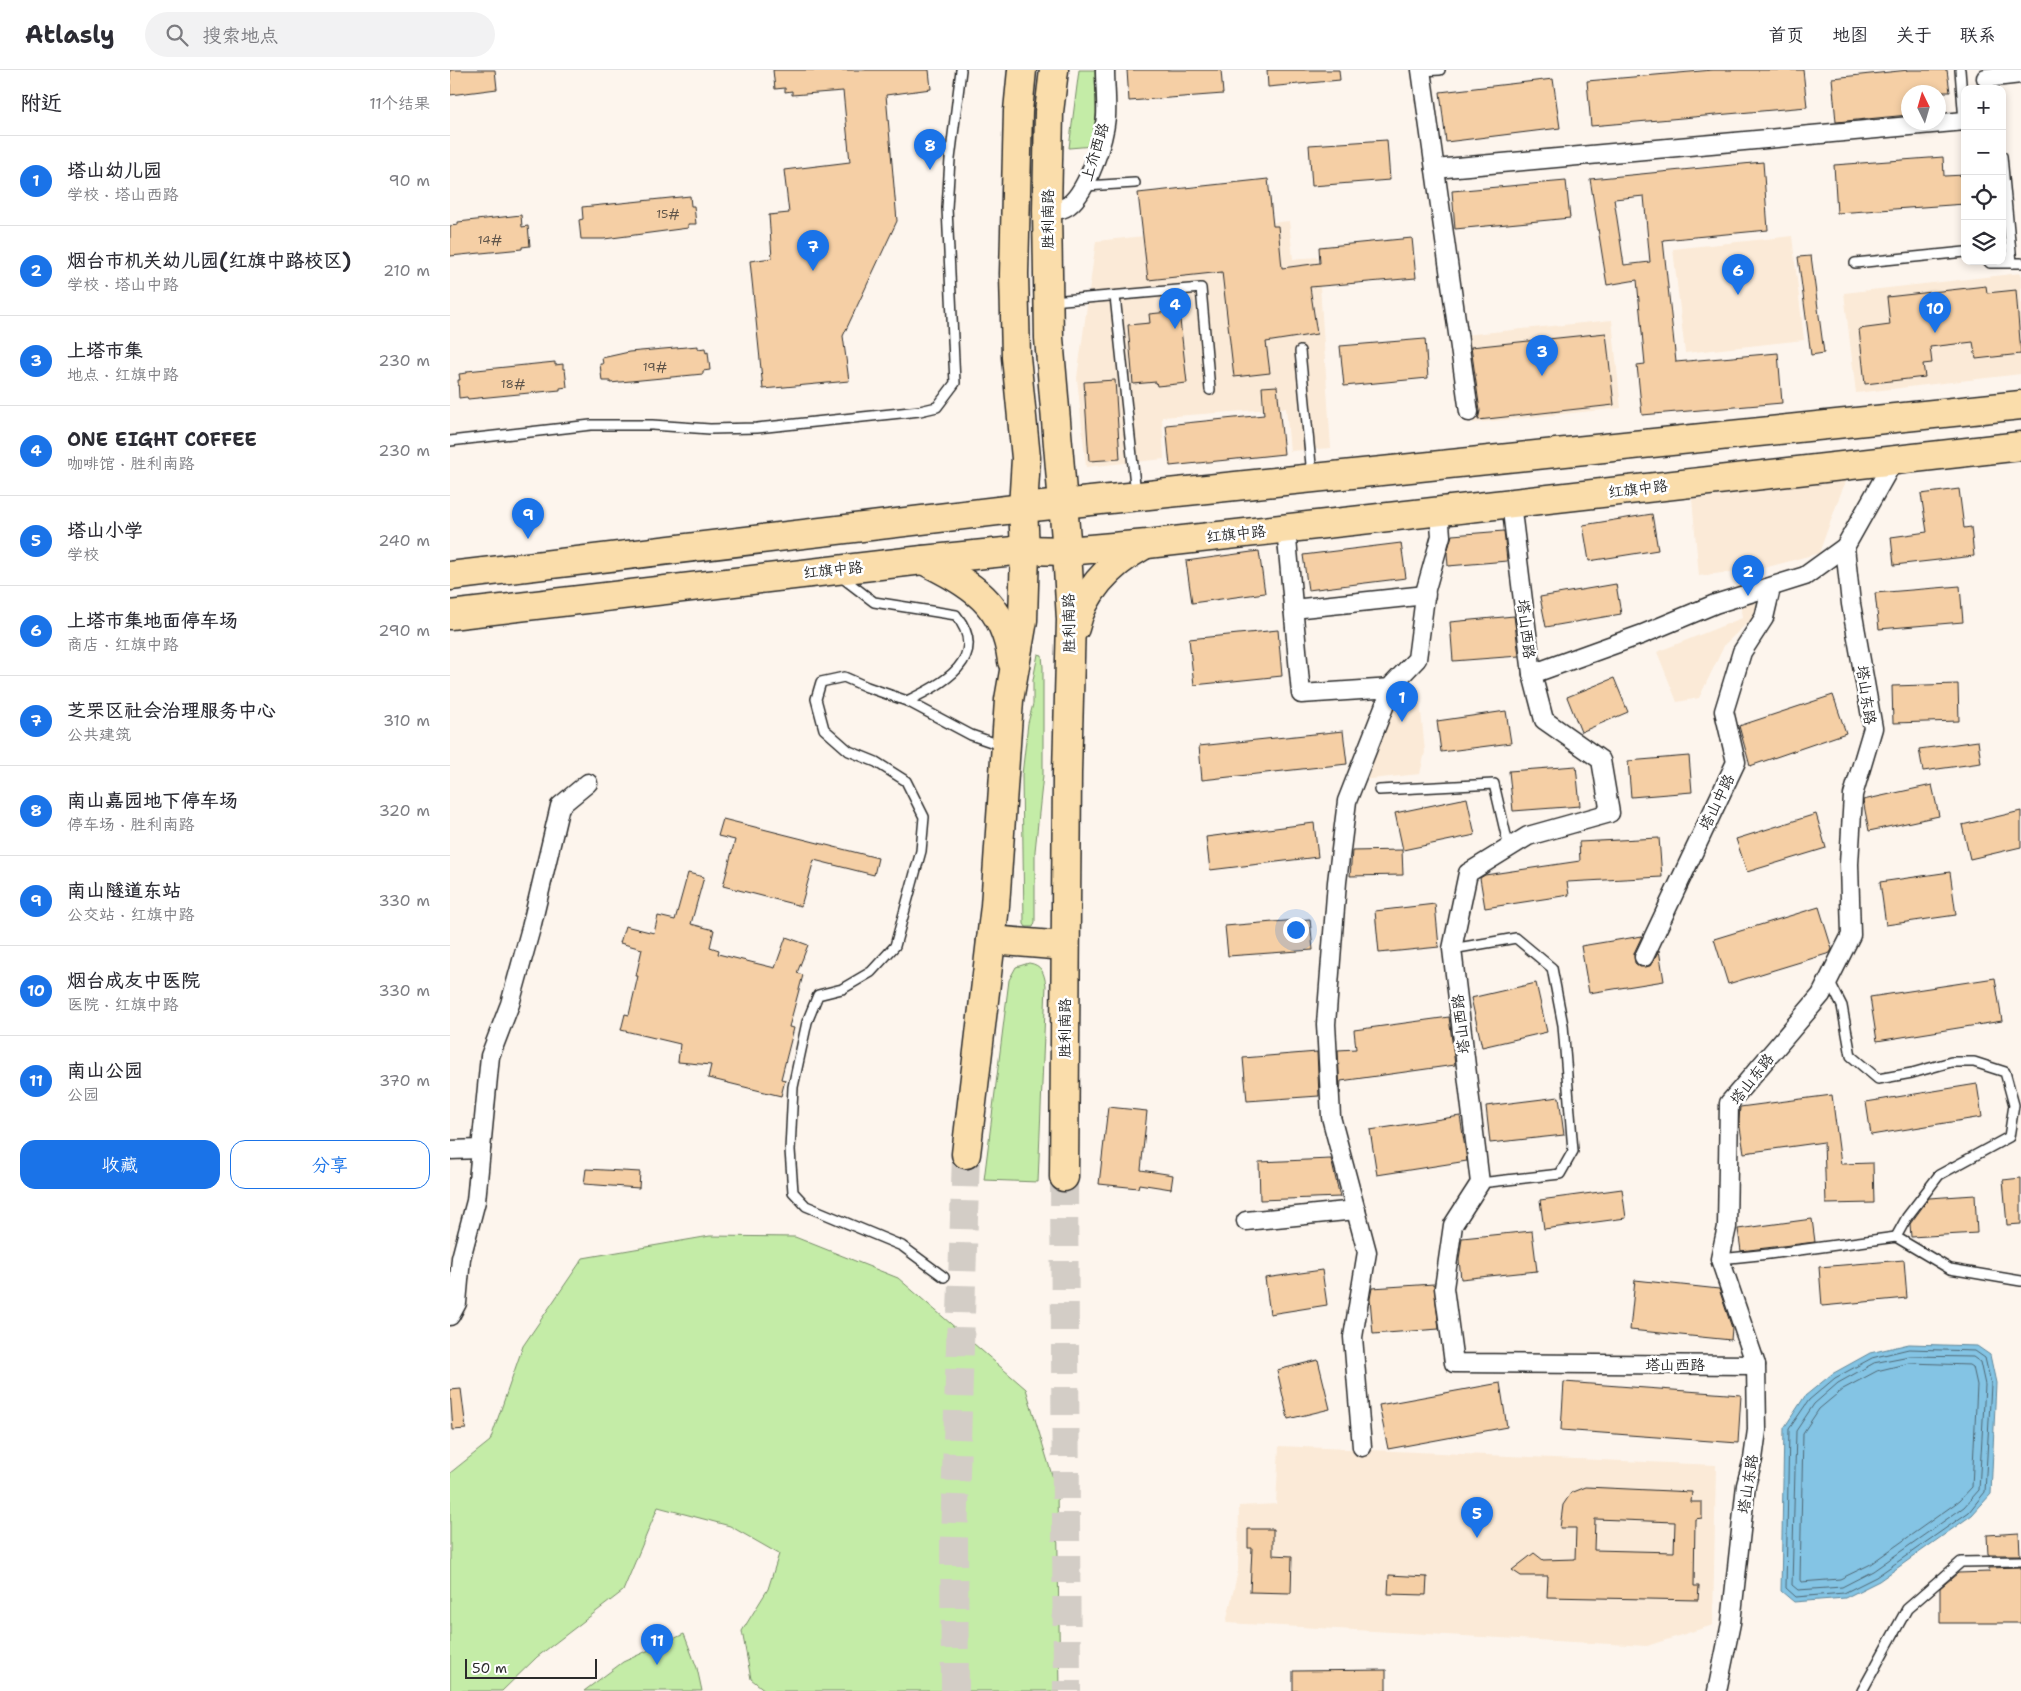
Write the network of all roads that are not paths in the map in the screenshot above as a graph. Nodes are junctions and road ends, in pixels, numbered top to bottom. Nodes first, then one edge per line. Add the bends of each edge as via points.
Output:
1 (961, 70) edge
2 (1022, 70) edge
3 (1054, 70) edge
4 (1105, 70) edge
5 (1440, 70) edge
6 (1960, 70) edge
7 (1421, 71) edge
8 (2021, 74) edge
9 (1985, 79) edge
10 (1961, 85) edge
11 (1961, 121) edge
12 (1435, 169) junction
13 (2004, 175) edge
14 (1135, 183) dead end
15 (1085, 186) junction
16 (1047, 210) junction
17 (1961, 252) edge
18 (1855, 263) dead end
19 (2016, 263) edge
20 (1115, 296) junction
21 (1049, 302) junction
22 (1300, 351) dead end
23 (1210, 390) dead end
24 (2021, 405) edge
25 (1469, 412) dead end
26 (450, 441) edge
27 (2021, 446) edge
28 (1894, 460) junction
29 (1313, 478) junction
30 (1137, 496) junction
31 (1062, 504) junction
32 (1511, 504) junction
33 (1023, 508) junction
34 (1439, 511) junction
35 (1286, 528) junction
36 (1147, 544) junction
37 (1845, 547) junction
38 (1025, 550) junction
39 (1067, 550) junction
40 (923, 560) junction
41 (832, 569) junction
42 (450, 576) edge
43 (1771, 588) junction
44 (1426, 595) junction
45 (1293, 609) junction
46 (450, 615) edge
47 (1070, 649) junction
48 (1014, 672) junction
49 (1532, 674) junction
50 (1392, 688) junction
51 (907, 701) junction
52 (1006, 747) junction
53 (588, 783) dead end
54 (1379, 790) dead end
55 (1508, 848) junction
56 (991, 940) junction
57 (1065, 946) junction
58 (1452, 949) junction
59 (1644, 957) dead end
60 (1828, 980) junction
61 (481, 1149) junction
62 (450, 1150) edge
63 (966, 1154) tunnel mouth
64 (1064, 1177) tunnel mouth
65 (1480, 1183) junction
66 (1356, 1210) junction
67 (1246, 1221) dead end
68 (1896, 1237) junction
69 (1720, 1259) junction
70 (944, 1277) dead end
71 (2021, 1281) edge
72 (450, 1316) edge
73 (1756, 1365) junction
74 (1362, 1447) dead end
75 (2021, 1561) edge
76 (1718, 1691) edge
77 (1862, 1691) edge

1 - 26 lane via 947,208 955,383 937,407 757,428 591,425
2 - 33 main road via 1014,274 1016,357 1026,458
3 - 16 main road, 胜利南路 via 1049,112
4 - 15 street, 上夼西路 via 1106,118
5 - 7 lane
6 - 10 lane
7 - 12 street
8 - 9 street
11 - 12 street
12 - 25 street
13 - 19 lane
14 - 15 lane
15 - 16 street, 上夼西路 via 1070,205 1061,210
16 - 21 main road, 胜利南路
17 - 18 lane
20 - 21 lane
20 - 23 lane via 1201,288
20 - 30 lane
21 - 31 main road, 胜利南路
22 - 29 lane
24 - 29 main road
27 - 28 main road, 红旗中路
28 - 32 main road, 红旗中路
28 - 37 street
29 - 30 main road
30 - 31 main road
31 - 33 main road
31 - 39 main road, 胜利南路
32 - 34 main road, 红旗中路
32 - 49 street, 塔山西路
33 - 38 main road
33 - 42 main road
34 - 35 main road, 红旗中路
34 - 44 street via 1441,536
35 - 36 main road, 红旗中路
35 - 45 street
36 - 39 main road, 红旗中路
36 - 47 main road via 1116,562 1094,587 1082,604
37 - 43 street via 1805,576
37 - 60 street, 塔山东路 via 1851,604 1873,728 1853,796 1849,864 1851,935
38 - 39 main road, 红旗中路
38 - 40 main road, 红旗中路
38 - 48 main road via 1023,620
39 - 47 main road, 胜利南路
40 - 41 main road, 红旗中路
40 - 48 main road via 956,577 985,600 1006,632
41 - 46 main road, 红旗中路
41 - 51 lane via 874,602 956,616 963,624 969,642 966,658 949,678
43 - 49 street via 1714,604 1643,634
43 - 59 street, 塔山中路 via 1764,618 1742,652 1724,711 1736,762
44 - 45 street
44 - 50 street via 1417,659
45 - 50 street via 1301,694
47 - 57 main road, 胜利南路
48 - 52 main road
49 - 55 street, 塔山西路 via 1544,720 1601,760 1610,813 1528,836
50 - 66 street via 1347,801 1326,1024 1331,1117
51 - 52 lane via 971,735
51 - 70 lane via 844,677 821,682 816,699 824,728 849,751 876,762 906,781 924,817 921,851 895,946 871,972 842,989 818,995 807,1022 793,1087 790,1150 793,1192 806,1206 902,1246
52 - 56 main road
53 - 61 street via 560,806 510,1004 490,1056
54 - 55 lane via 1494,784
55 - 58 street, 塔山西路 via 1468,873
56 - 57 main road
56 - 63 main road
57 - 64 main road, 胜利南路
58 - 65 street, 塔山西路
58 - 65 lane via 1516,938 1552,968 1563,1025 1573,1151 1560,1174
60 - 68 lane via 1842,1006 1851,1056 1878,1079 1951,1062 1974,1062 2005,1072 2014,1105 2009,1137 1939,1175
60 - 69 street, 塔山东路 via 1821,995 1729,1104 1727,1227
61 - 62 street
61 - 72 street via 476,1201 461,1258 457,1303
65 - 73 street, 塔山西路 via 1453,1225 1446,1270 1444,1288 1454,1363
66 - 67 street
66 - 74 street via 1367,1252 1353,1337
68 - 69 lane
68 - 71 lane via 1950,1269
69 - 73 street, 塔山东路
73 - 76 street, 塔山东路 via 1753,1459 1746,1485 1731,1623
75 - 77 lane via 1961,1562 1907,1609

